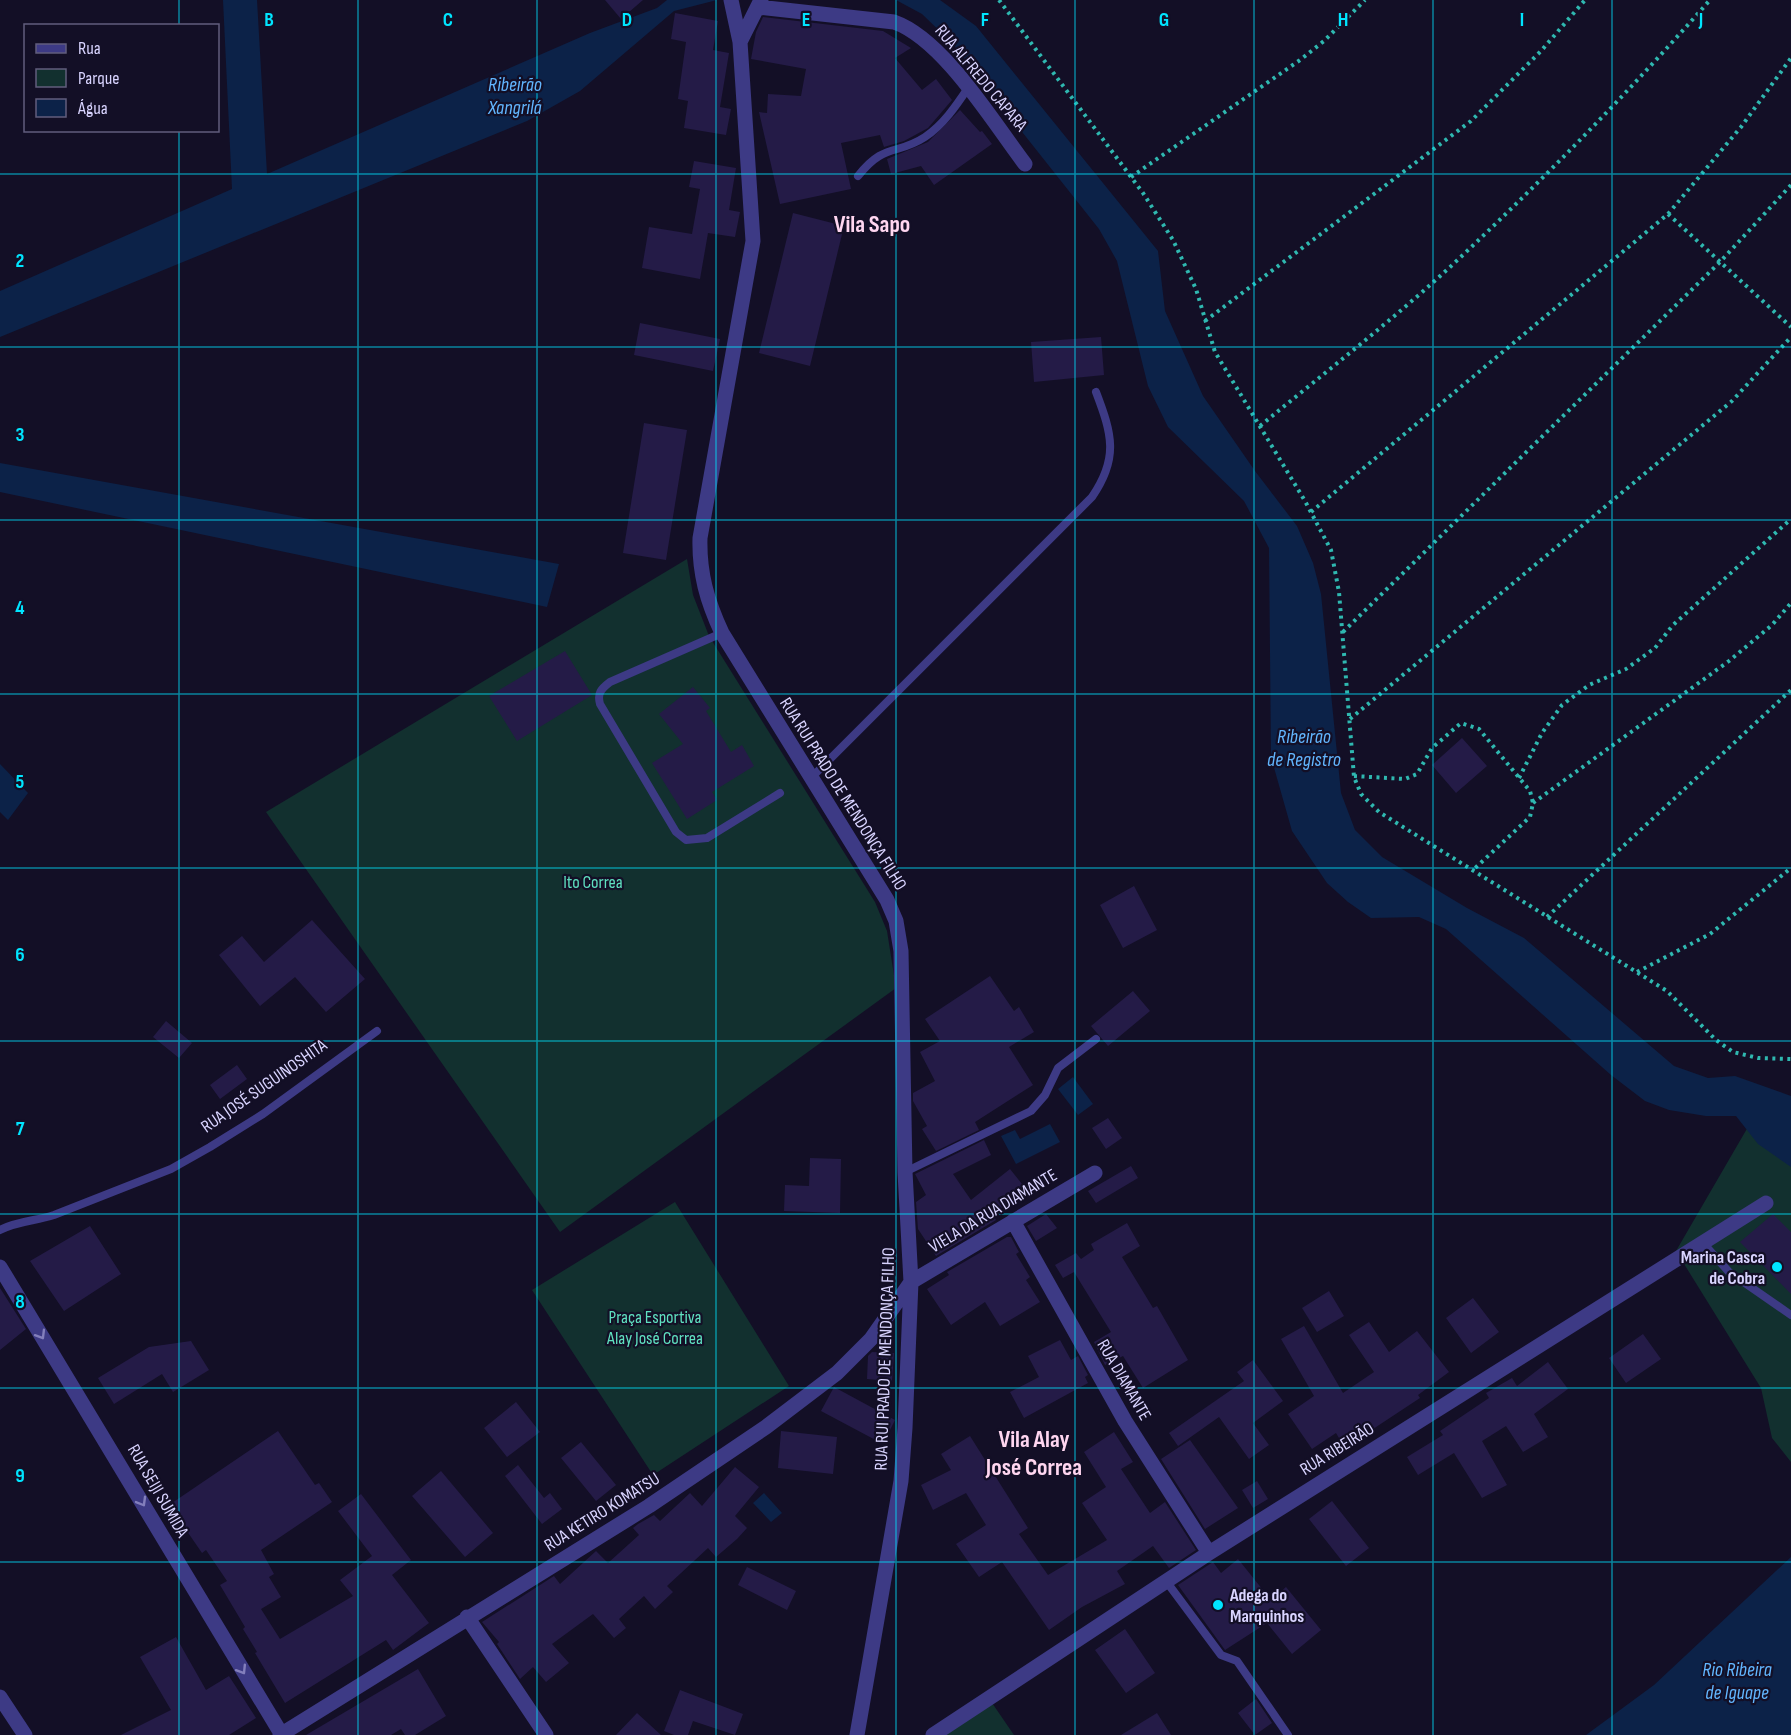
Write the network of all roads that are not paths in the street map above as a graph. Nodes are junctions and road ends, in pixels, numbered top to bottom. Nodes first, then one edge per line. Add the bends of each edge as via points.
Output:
1 (731, 3) edge
2 (760, 3) edge
3 (740, 42) junction
4 (968, 88) junction
5 (1025, 164) dead end
6 (858, 176) dead end
7 (1096, 392) dead end
8 (722, 633) junction
9 (811, 778) junction
10 (780, 793) dead end
11 (377, 1031) dead end
12 (1096, 1039) dead end
13 (905, 1172) junction
14 (1095, 1173) dead end
15 (1766, 1203) dead end
16 (1013, 1221) junction
17 (0, 1230) edge
18 (1703, 1243) junction
19 (0, 1267) edge
20 (911, 1282) junction
21 (1791, 1315) edge
22 (1209, 1553) junction
23 (1166, 1581) junction
24 (467, 1617) junction
25 (0, 1696) edge
26 (25, 1735) edge
27 (281, 1735) edge
28 (546, 1735) edge
29 (857, 1735) edge
30 (933, 1735) edge
31 (1288, 1735) edge

1 - 3 street, RUA RUI PRADO DE MENDONÇA FILHO
2 - 3 street
2 - 4 street, RUA ALFREDO CAPARA via 909,27 931,45
3 - 8 street, RUA RUI PRADO DE MENDONÇA FILHO via 753,241 700,547 705,592
4 - 5 street, RUA ALFREDO CAPARA
4 - 6 lane via 935,129 912,143 877,155
7 - 9 lane via 1109,426 1111,453 1106,478 1092,497
8 - 9 street, RUA RUI PRADO DE MENDONÇA FILHO
8 - 10 lane via 610,682 598,696 600,704 676,832 686,840 707,838
9 - 13 street, RUA RUI PRADO DE MENDONÇA FILHO via 878,884 896,921 903,979
11 - 17 lane, RUA JOSÉ SUGUINOSHITA via 263,1114 171,1169 54,1215
12 - 13 lane via 1058,1068 1045,1095 1031,1111
13 - 20 street, RUA RUI PRADO DE MENDONÇA FILHO
14 - 16 street, VIELA DA RUA DIAMANTE
15 - 18 street, RUA RIBEIRÃO
16 - 20 street, VIELA DA RUA DIAMANTE
16 - 22 street, RUA DIAMANTE via 1125,1421
18 - 21 lane via 1729,1272
18 - 22 street, RUA RIBEIRÃO
19 -> 27 street, RUA SEIJI SUMIDA
20 - 24 street, RUA KETIRO KOMATSU via 871,1339 854,1356 766,1427 649,1506
20 - 29 street, RUA RUI PRADO DE MENDONÇA FILHO via 901,1481
22 - 23 street, RUA RIBEIRÃO
23 - 30 street, RUA RIBEIRÃO
23 - 31 lane via 1221,1655 1237,1661
24 - 27 street, RUA KETIRO KOMATSU
24 - 28 street
25 - 26 street

